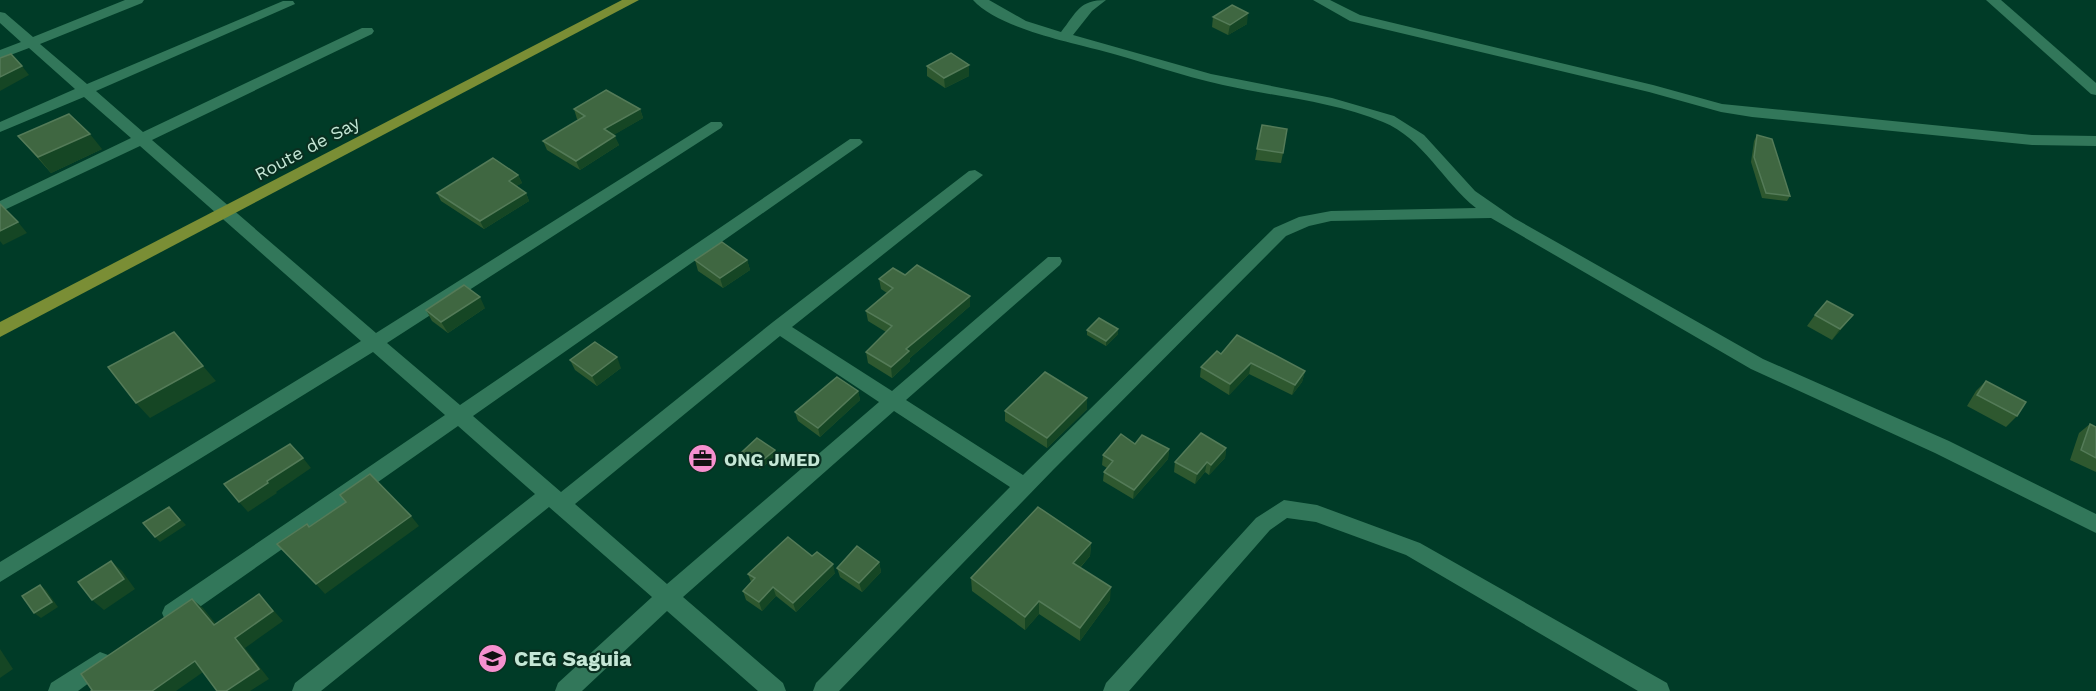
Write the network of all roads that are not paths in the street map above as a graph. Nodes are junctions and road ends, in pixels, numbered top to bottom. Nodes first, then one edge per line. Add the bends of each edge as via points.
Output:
1 (137, 0) edge
2 (632, 0) edge
3 (980, 0) edge
4 (1100, 0) edge
5 (1320, 0) edge
6 (1993, 0) edge
7 (288, 4) dead end
8 (0, 16) edge
9 (367, 31) dead end
10 (1064, 37) junction
11 (31, 43) junction
12 (0, 55) edge
13 (85, 91) junction
14 (2096, 92) edge
15 (716, 125) dead end
16 (0, 128) edge
17 (141, 139) junction
18 (2096, 141) edge
19 (855, 142) dead end
20 (975, 175) dead end
21 (0, 207) edge
22 (225, 213) junction
23 (1494, 213) junction
24 (1054, 261) dead end
25 (779, 327) junction
26 (0, 330) edge
27 (376, 341) junction
28 (894, 400) junction
29 (459, 415) junction
30 (1024, 486) junction
31 (556, 499) junction
32 (2096, 524) edge
33 (0, 573) edge
34 (667, 597) junction
35 (157, 624) edge
36 (118, 651) edge
37 (59, 691) edge
38 (303, 691) edge
39 (566, 691) edge
40 (775, 691) edge
41 (824, 691) edge
42 (1114, 691) edge
43 (1659, 691) edge

1 - 11 street
2 - 22 main road, Route de Say
3 - 10 street via 1026,25
4 - 10 street via 1087,8
5 - 18 street via 1355,18 1721,108 1862,126 2032,140
6 - 14 street
7 - 13 street
8 - 11 street
9 - 17 street
10 - 23 street via 1177,69 1276,89 1388,119 1421,138 1459,185
11 - 12 street
11 - 13 street
13 - 16 street
13 - 17 street
15 - 27 street
17 - 21 street
17 - 22 street
19 - 29 street
20 - 25 street
22 - 26 main road, Route de Say
22 - 27 street
23 - 30 street via 1330,216 1280,232
23 - 32 street via 1757,364 1942,447
24 - 28 street
25 - 28 street
25 - 31 street
27 - 29 street
27 - 33 street
28 - 30 street
28 - 34 street
29 - 31 street
29 - 35 street
30 - 41 street
31 - 34 street
31 - 38 street
34 - 39 street
34 - 40 street
36 - 37 street
42 - 43 street via 1263,524 1284,509 1317,514 1413,549

